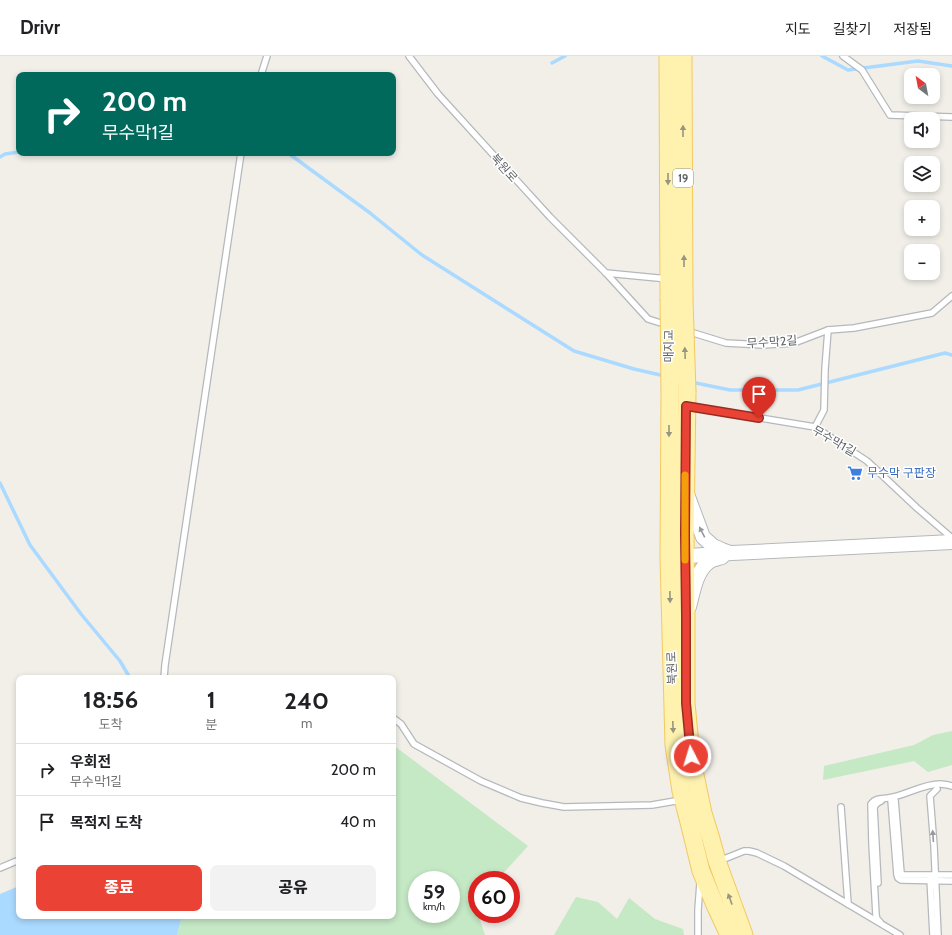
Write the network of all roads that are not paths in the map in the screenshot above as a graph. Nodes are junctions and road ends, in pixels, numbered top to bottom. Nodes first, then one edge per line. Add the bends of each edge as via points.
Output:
1 (267, 56) edge
2 (409, 56) edge
3 (668, 56) edge
4 (683, 56) edge
5 (842, 56) edge
6 (262, 72) edge
7 (952, 117) edge
8 (240, 156) edge
9 (606, 273) junction
10 (676, 280) junction
11 (952, 296) edge
12 (676, 300) junction
13 (828, 330) junction
14 (670, 392) joint
15 (686, 399) junction
16 (815, 427) junction
17 (685, 488) junction
18 (952, 538) edge
19 (952, 542) edge
20 (732, 553) junction
21 (677, 557) junction
22 (686, 616) junction
23 (164, 675) edge
24 (396, 721) edge
25 (938, 786) junction
26 (952, 788) edge
27 (929, 792) dead end
28 (683, 800) junction
29 (893, 800) junction
30 (841, 807) dead end
31 (16, 861) edge
32 (716, 862) junction
33 (0, 868) edge
34 (701, 871) junction
35 (952, 875) edge
36 (933, 878) junction
37 (952, 881) edge
38 (848, 904) junction
39 (880, 923) junction
40 (698, 935) edge
41 (730, 935) edge
42 (744, 935) edge
43 (900, 935) edge
44 (933, 935) edge
45 (938, 935) edge

1 - 6 lane
2 - 9 lane, 북원로 via 438,94 550,217
3 -> 10 main road, 19
10 -> 4 main road, 19
5 - 7 lane via 862,70 890,115
8 - 23 lane
9 - 10 lane
9 - 13 lane, 무수막2길 via 648,319 726,343 794,343
10 - 12 main road, 19
11 - 13 lane, 무수막2길 via 932,313 854,328
12 - 14 main road, 매지교 / 19, bridge
15 -> 12 main road, 매지교 / 19, bridge
13 - 16 lane via 824,410
14 -> 21 main road, 북원로 / 19
15 - 16 lane, 무수막1길
15 - 17 main road, 북원로 / 19
16 - 18 lane, 무수막1길 via 868,461
20 -> 17 street via 713,546 703,537
17 - 21 main road, 북원로 / 19
19 - 20 street
20 - 21 street
20 - 22 street via 710,561 702,569 696,580
21 - 22 main road, 북원로 / 19
21 -> 28 main road, 북원로 / 19 via 674,746
22 - 32 main road, 북원로 / 19 via 686,703 691,756
24 - 28 lane via 414,744 481,781 521,798 564,807 652,804
25 - 26 lane
25 - 27 lane
25 - 29 lane
36 -> 25 lane via 930,796
25 - 39 lane via 878,799 871,804 876,915
28 - 34 main road, 북원로 / 19
29 - 36 lane via 901,872 903,875
29 - 39 lane via 879,802 874,807
30 - 38 lane
31 - 33 lane
32 - 38 lane via 744,851 757,853
42 -> 32 main road, 북원로 / 19
34 - 40 lane
34 - 41 main road, 북원로 / 19
35 - 36 lane
36 - 37 lane
36 - 44 lane
36 - 45 lane
38 - 39 lane
39 - 43 lane

